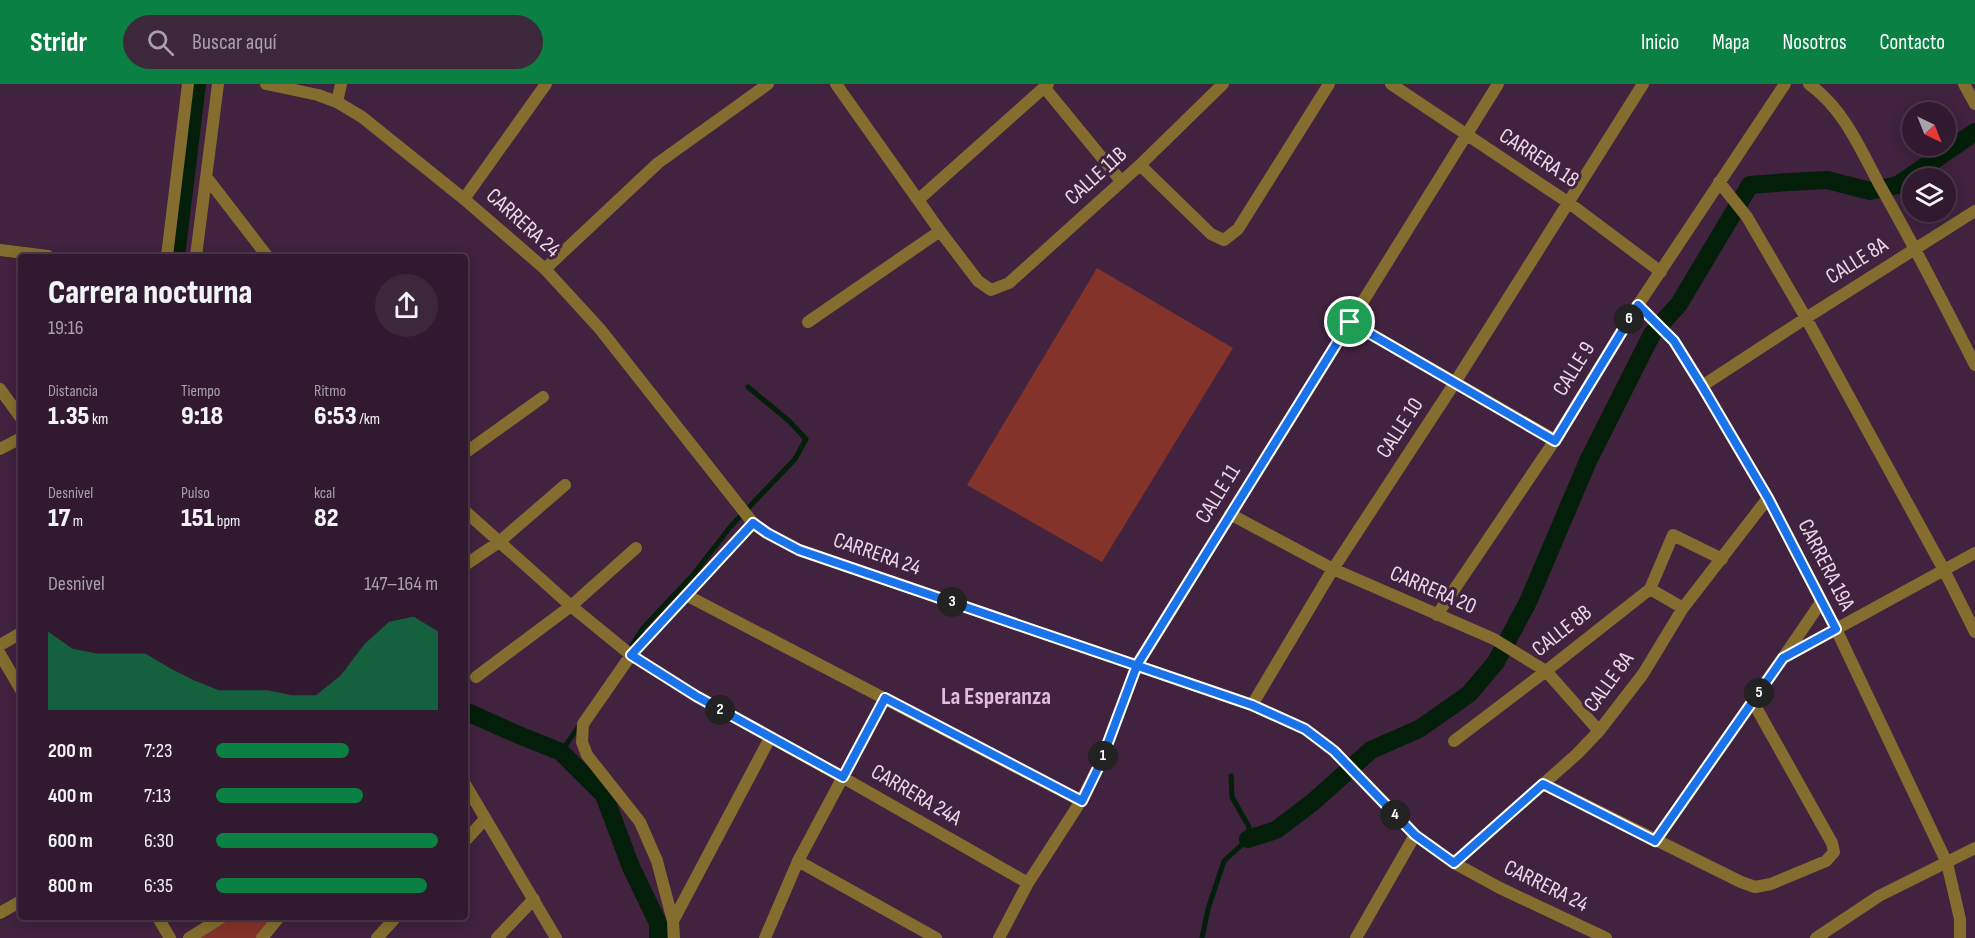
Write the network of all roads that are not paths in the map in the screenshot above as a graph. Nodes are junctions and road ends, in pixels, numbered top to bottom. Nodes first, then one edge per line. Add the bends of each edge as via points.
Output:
1 (188, 84) edge
2 (218, 84) edge
3 (266, 84) edge
4 (341, 84) edge
5 (546, 84) edge
6 (768, 84) edge
7 (836, 84) edge
8 (1223, 84) edge
9 (1329, 84) edge
10 (1390, 84) edge
11 (1498, 84) edge
12 (1643, 84) edge
13 (1785, 84) edge
14 (1809, 84) edge
15 (1964, 84) edge
16 (1046, 86) edge
17 (337, 102) junction
18 (1975, 104) edge
19 (1466, 136) junction
20 (1140, 165) junction
21 (207, 178) junction
22 (1121, 181) junction
23 (1719, 182) junction
24 (464, 199) junction
25 (918, 200) junction
26 (1569, 203) junction
27 (1975, 212) edge
28 (940, 231) junction
29 (1916, 248) junction
30 (0, 249) edge
31 (34, 254) edge
32 (167, 254) edge
33 (196, 254) edge
34 (265, 254) edge
35 (544, 269) junction
36 (1662, 272) junction
37 (1638, 305) junction
38 (1806, 318) junction
39 (808, 322) dead end
40 (1350, 322) junction
41 (1975, 365) edge
42 (1454, 384) junction
43 (1702, 386) junction
44 (0, 389) edge
45 (543, 397) dead end
46 (18, 414) edge
47 (18, 440) edge
48 (1555, 441) junction
49 (0, 449) edge
50 (468, 451) edge
51 (565, 485) dead end
52 (1768, 498) junction
53 (468, 514) edge
54 (1230, 514) junction
55 (750, 519) junction
56 (500, 542) junction
57 (636, 548) dead end
58 (1975, 553) edge
59 (1722, 559) junction
60 (468, 562) edge
61 (1333, 570) junction
62 (1944, 570) junction
63 (1650, 589) junction
64 (686, 595) junction
65 (1821, 602) junction
66 (571, 606) junction
67 (1683, 608) junction
68 (1437, 615) junction
69 (1836, 629) junction
70 (1975, 632) edge
71 (18, 635) edge
72 (0, 645) edge
73 (0, 654) edge
74 (631, 655) junction
75 (1783, 658) junction
76 (1137, 665) junction
77 (1546, 671) junction
78 (476, 677) dead end
79 (18, 685) edge
80 (885, 698) junction
81 (1753, 702) junction
82 (1252, 705) junction
83 (1599, 731) junction
84 (770, 738) junction
85 (1454, 741) dead end
86 (843, 777) junction
87 (1543, 784) junction
88 (468, 789) edge
89 (1082, 801) junction
90 (485, 819) junction
91 (1415, 835) junction
92 (468, 838) edge
93 (1655, 841) junction
94 (1975, 848) edge
95 (798, 861) junction
96 (1454, 863) junction
97 (1947, 863) junction
98 (1028, 883) junction
99 (534, 899) junction
100 (18, 903) edge
101 (0, 913) edge
102 (159, 920) edge
103 (218, 920) edge
104 (277, 920) edge
105 (393, 920) edge
106 (673, 921) junction
107 (1593, 935) edge
108 (170, 938) edge
109 (189, 938) edge
110 (262, 938) edge
111 (377, 938) edge
112 (497, 938) edge
113 (556, 938) edge
114 (674, 938) edge
115 (765, 938) edge
116 (936, 938) edge
117 (999, 938) edge
118 (1356, 938) edge
119 (1606, 938) edge
120 (1816, 938) edge
121 (1960, 938) edge

1 - 32 street
2 - 21 street
3 - 17 street, CARRERA 24
4 - 17 street
5 - 24 street
6 - 35 street via 658,163
7 - 25 street
8 - 20 street, CALLE 11B
9 - 20 street via 1238,229 1224,240 1211,234
10 - 19 street, CARRERA 18
11 - 19 street, CALLE 11
12 - 26 street, CALLE 10
13 - 23 street, CALLE 9
14 - 29 street via 1822,93 1845,122
15 - 18 street
16 - 22 street
16 - 25 street
17 - 24 street, CARRERA 24 via 362,117
19 - 26 street, CARRERA 18
19 - 40 street, CALLE 11
20 - 22 street, CALLE 11B
21 - 33 street
21 - 34 street
22 - 28 street, CALLE 11B via 1009,283 991,290 978,280
23 - 36 street, CALLE 9
23 - 38 street via 1747,217
24 - 35 street, CARRERA 24
25 - 28 street
26 - 36 street, CARRERA 18
26 - 42 street, CALLE 10
27 - 29 street, CALLE 8A
28 - 39 street
29 - 38 street, CALLE 8A
29 - 41 street
30 - 31 street
35 - 55 street, CARRERA 24 via 600,329
36 - 37 street, CALLE 9
37 - 43 street, CARRERA 19A via 1674,341
37 - 48 street, CALLE 9
38 - 43 street, CALLE 8A
38 - 62 street
40 - 42 street
40 - 54 street, CALLE 11
42 - 48 street
42 - 61 street, CALLE 10
43 - 52 street, CARRERA 19A
44 - 46 street
45 - 50 street
47 - 49 street
48 - 68 street, CALLE 9
51 - 56 street
52 - 59 street, CALLE 8A
52 - 65 street, CARRERA 19A
53 - 56 street, CARRERA 24A
54 - 61 street, CARRERA 20
54 - 76 street, CALLE 11
55 - 64 street
55 - 76 street, CARRERA 24 via 799,550
56 - 60 street
56 - 66 street, CARRERA 24A
57 - 66 street
58 - 62 street
59 - 63 street, CALLE 8B via 1673,536
59 - 67 street, CALLE 8A
61 - 68 street, CARRERA 20
61 - 82 street, CALLE 10
62 - 69 street
62 - 70 street
63 - 67 street
63 - 77 street, CALLE 8B
64 - 74 street
64 - 80 street
65 - 69 street, CARRERA 19A
65 - 75 street
66 - 74 street, CARRERA 24A
66 - 78 street
67 - 83 street, CALLE 8A via 1642,674
68 - 77 street, CARRERA 20 via 1494,639
69 - 75 street
69 - 97 street, CARRERA 19A
71 - 72 street
73 - 79 street
74 - 84 street, CARRERA 24A
74 - 106 street via 583,724 582,742 587,755 640,822 657,861
75 - 81 street
76 - 82 street, CARRERA 24
76 - 89 street, CALLE 11
77 - 83 street, CARRERA 20
77 - 85 street, CALLE 8B
80 - 86 street
80 - 89 street
81 - 93 street
81 - 93 street via 1834,852 1826,861 1755,887
82 - 91 street, CARRERA 24 via 1305,729 1334,751
83 - 87 street, CALLE 8A
84 - 86 street, CARRERA 24A
84 - 106 street
86 - 95 street
86 - 98 street, CARRERA 24A
87 - 93 street
87 - 96 street, CALLE 8A
88 - 90 street
89 - 98 street, CALLE 11
90 - 92 street
90 - 99 street
91 - 96 street, CARRERA 24
91 - 118 street
94 - 97 street
95 - 115 street
95 - 116 street
96 - 107 street, CARRERA 24
97 - 120 street via 1879,896
97 - 121 street via 1960,919
98 - 117 street, CALLE 11
99 - 112 street
99 - 113 street
100 - 101 street
102 - 108 street
103 - 109 street
104 - 110 street
105 - 111 street
106 - 114 street
107 - 119 street, CARRERA 24

